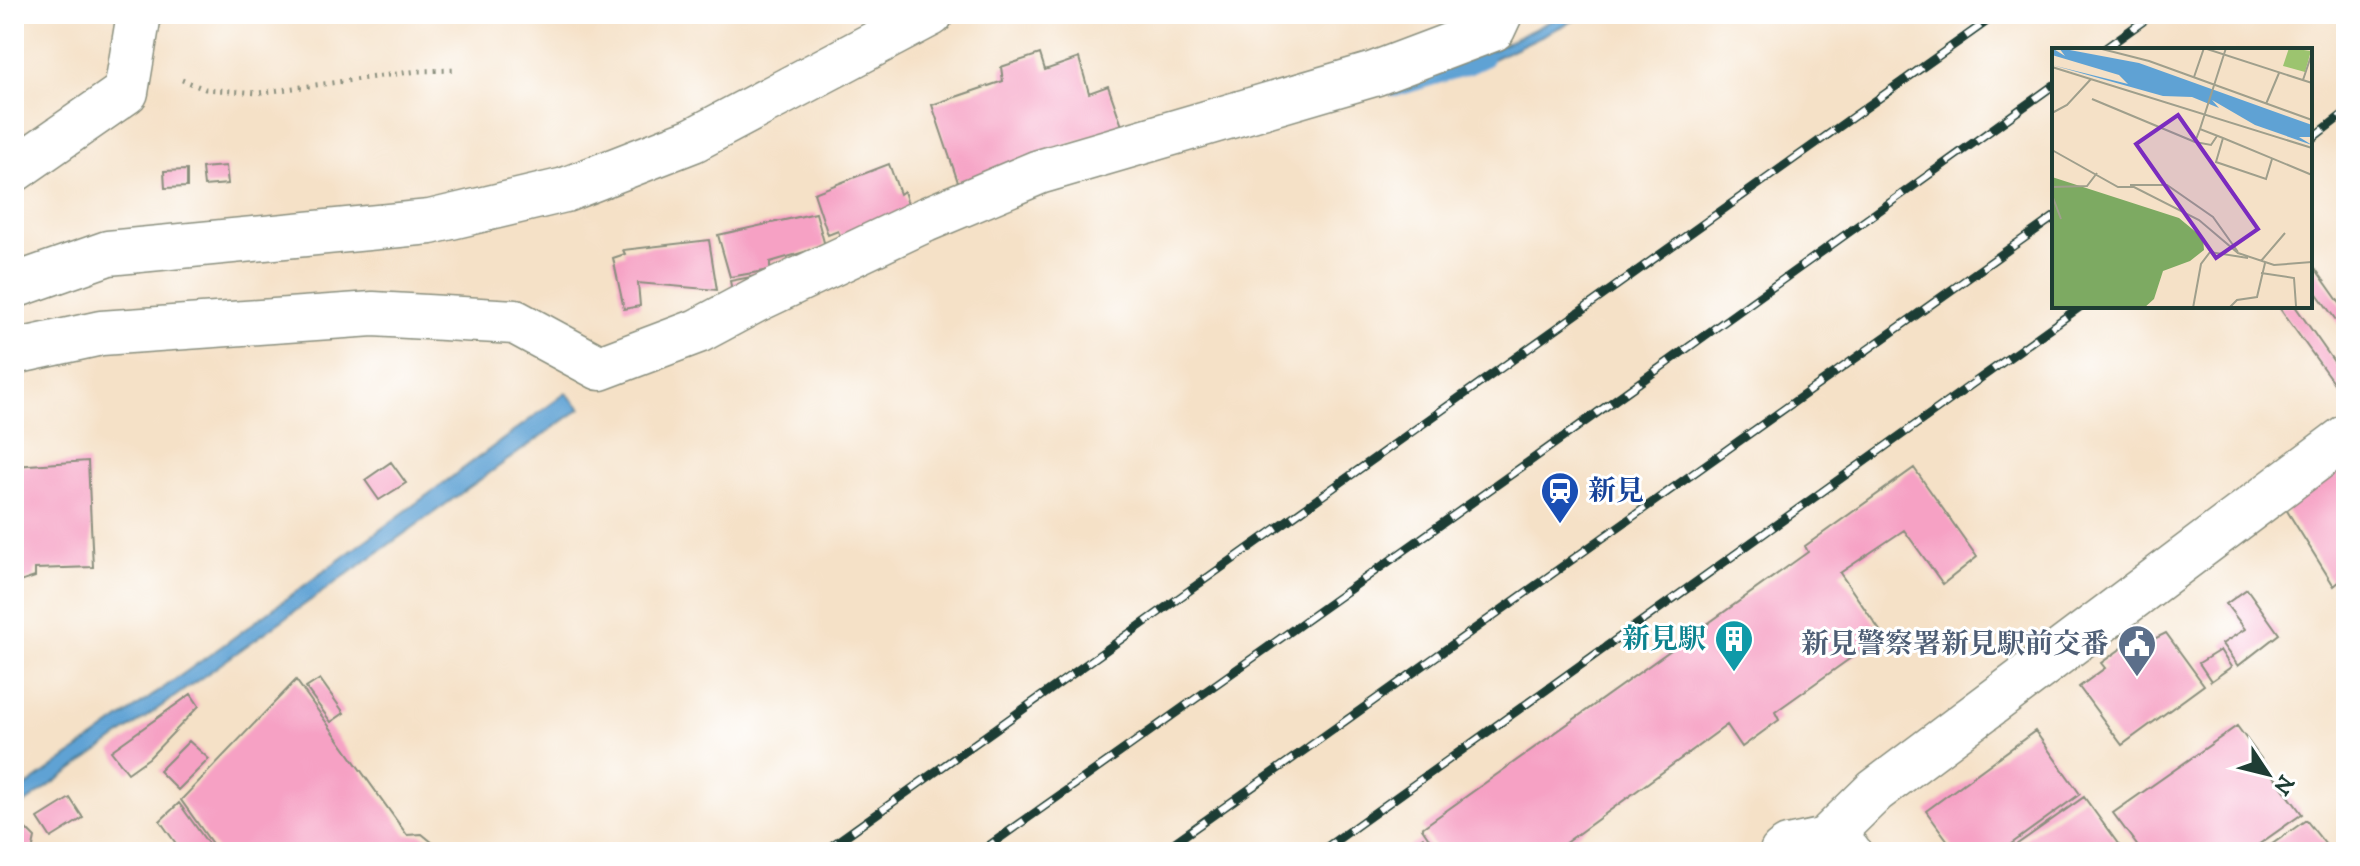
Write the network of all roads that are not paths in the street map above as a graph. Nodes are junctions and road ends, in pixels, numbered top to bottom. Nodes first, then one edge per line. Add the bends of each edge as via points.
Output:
1 (931, 14) edge
2 (1500, 14) edge
3 (136, 33) edge
4 (14, 170) edge
5 (14, 286) edge
6 (14, 352) edge
7 (2346, 437) edge
8 (1837, 846) edge
9 (1782, 852) edge

1 - 5 street via 693,140 565,190 430,222 108,253
2 - 6 street via 1493,29 1374,74 1039,172 925,220 698,331 600,368 515,322 373,314 101,333
3 - 4 street via 126,92
7 - 8 street via 1875,791
8 - 9 street

